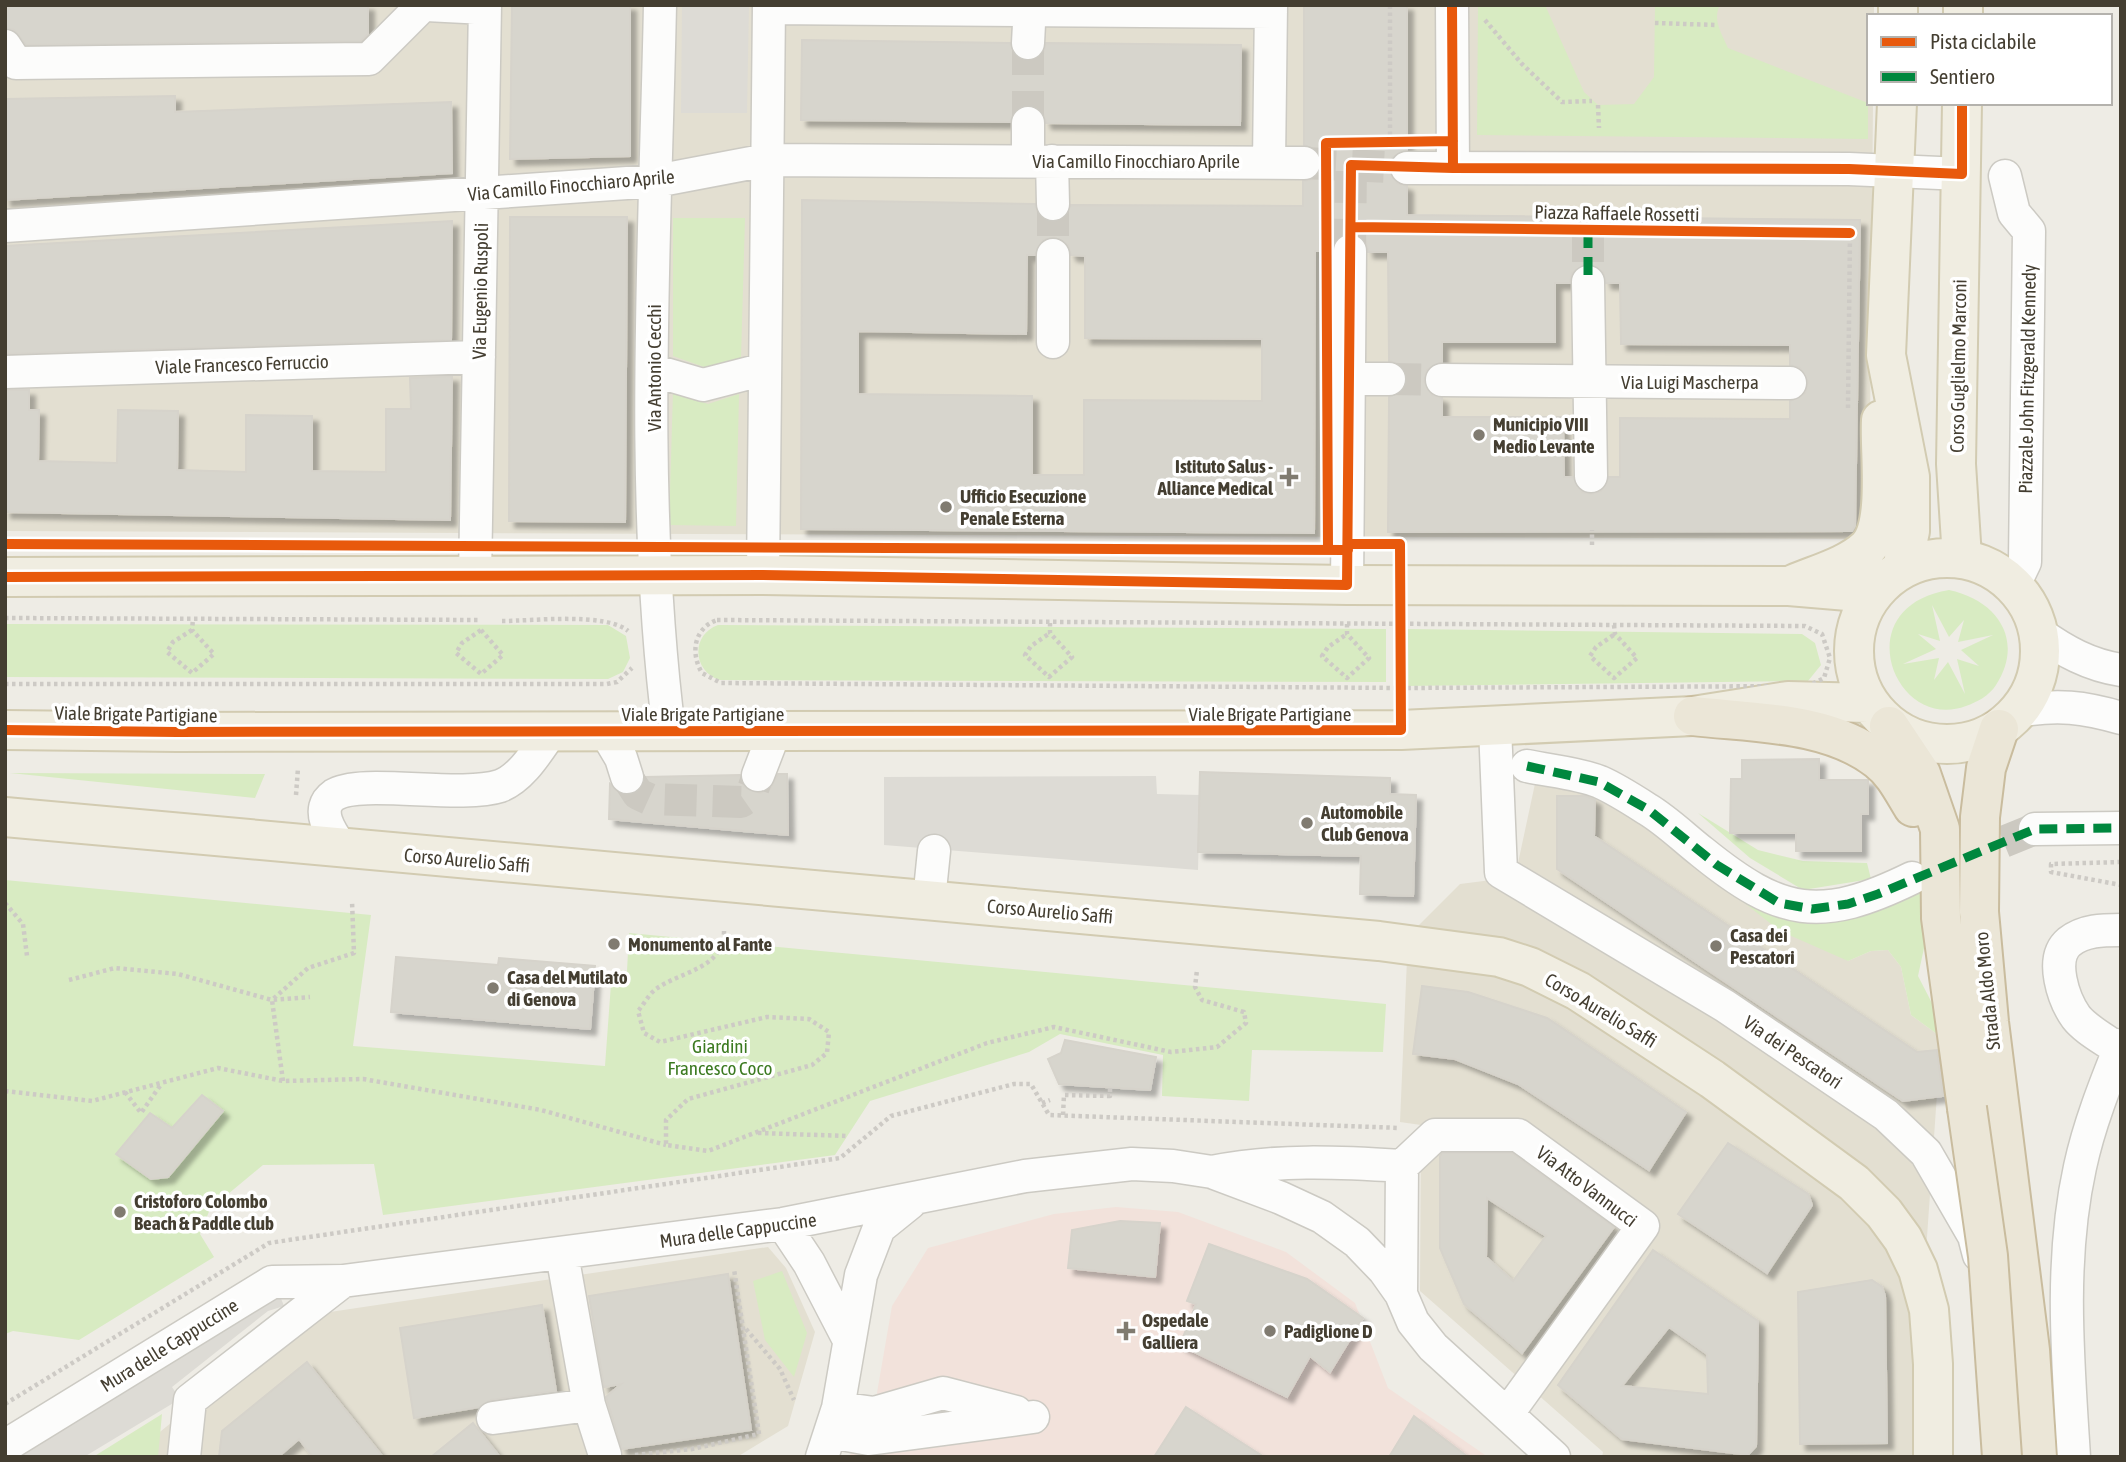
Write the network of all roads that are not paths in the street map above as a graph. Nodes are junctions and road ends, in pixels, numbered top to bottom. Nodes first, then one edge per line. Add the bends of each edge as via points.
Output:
1 (424, 5) edge
2 (660, 5) edge
3 (1452, 5) edge
4 (485, 6) edge
5 (769, 6) edge
6 (1030, 8) edge
7 (1271, 8) edge
8 (1028, 43) tunnel mouth
9 (9, 58) edge
10 (1897, 105) edge
11 (1962, 105) edge
12 (1028, 123) tunnel mouth
13 (1404, 155) tunnel mouth
14 (767, 160) junction
15 (1040, 161) junction
16 (1269, 162) junction
17 (1304, 163) tunnel mouth
18 (1453, 168) junction
19 (1895, 172) junction
20 (1962, 174) junction
21 (2005, 176) dead end
22 (656, 181) junction
23 (482, 193) junction
24 (1053, 204) tunnel mouth
25 (5, 226) edge
26 (1350, 251) tunnel mouth
27 (1053, 255) tunnel mouth
28 (1588, 282) tunnel mouth
29 (1053, 342) dead end
30 (1886, 355) junction
31 (479, 357) junction
32 (765, 369) junction
33 (652, 370) junction
34 (5, 372) edge
35 (1349, 379) junction
36 (1389, 379) tunnel mouth
37 (1442, 380) tunnel mouth
38 (1590, 381) junction
39 (1790, 383) dead end
40 (1591, 477) dead end
41 (1962, 558) junction
42 (763, 575) junction
43 (5, 577) edge
44 (658, 577) junction
45 (1890, 577) junction
46 (475, 578) junction
47 (1348, 585) junction
48 (2014, 585) junction
49 (1789, 586) junction
50 (2039, 633) junction
51 (2121, 670) edge
52 (1879, 714) junction
53 (1693, 716) junction
54 (2121, 718) edge
55 (2009, 720) junction
56 (1495, 727) junction
57 (5, 730) edge
58 (605, 731) junction
59 (670, 731) junction
60 (775, 731) junction
61 (551, 732) junction
62 (1527, 766) dead end
63 (758, 775) tunnel mouth
64 (627, 777) tunnel mouth
65 (5, 817) edge
66 (2121, 828) edge
67 (2035, 829) tunnel mouth
68 (341, 847) junction
69 (934, 851) dead end
70 (1912, 878) dead end
71 (929, 900) junction
72 (1941, 918) junction
73 (2121, 930) edge
74 (2120, 1048) edge
75 (1402, 1166) junction
76 (1212, 1171) junction
77 (914, 1200) junction
78 (783, 1224) junction
79 (562, 1254) junction
80 (343, 1281) junction
81 (1401, 1294) junction
82 (849, 1340) junction
83 (589, 1405) junction
84 (1508, 1413) junction
85 (493, 1418) dead end
86 (830, 1432) edge
87 (5, 1446) edge
88 (614, 1456) edge
89 (184, 1457) edge
90 (1554, 1457) edge
91 (1933, 1457) edge
92 (2002, 1457) edge
93 (2008, 1457) edge
94 (2037, 1457) edge
95 (2074, 1457) edge

1 - 4 street
1 - 9 street via 369,59
2 - 22 street, Via Antonio Cecchi
3 - 18 street
4 - 23 street, Via Eugenio Ruspoli
5 - 6 street
5 - 14 street
6 - 7 street
6 - 8 street
7 - 16 street
10 - 19 main road
11 - 20 main road, Corso Guglielmo Marconi
12 - 15 street
13 - 18 street
14 - 15 street, Via Camillo Finocchiaro Aprile
14 - 22 street, Via Camillo Finocchiaro Aprile
14 - 32 street
15 - 16 street, Via Camillo Finocchiaro Aprile
15 - 24 street
16 - 17 street, Via Camillo Finocchiaro Aprile
18 - 19 street
19 - 20 street
19 - 30 main road
20 - 41 main road, Corso Guglielmo Marconi via 1956,464
21 - 48 street, Piazzale John Fitzgerald Kennedy via 2014,213 2029,231 2025,562
22 - 23 street, Via Camillo Finocchiaro Aprile
22 - 33 street, Via Antonio Cecchi
23 - 25 street, Via Camillo Finocchiaro Aprile
23 - 31 street, Via Eugenio Ruspoli
26 - 35 street
27 - 29 street
28 - 38 street
30 - 45 main road via 1910,477 1910,531
30 - 49 main road via 1878,525 1869,546 1849,560
31 - 34 street, Viale Francesco Ferruccio
31 - 46 street, Via Eugenio Ruspoli
32 - 33 street via 704,385
32 - 42 street
33 - 44 street, Via Antonio Cecchi
35 - 36 street
35 - 47 street
37 - 38 street, Via Luigi Mascherpa
38 - 39 street, Via Luigi Mascherpa
38 - 40 street
41 - 45 main road via 1931,558
41 - 48 main road via 1992,568
42 - 44 main road
42 - 47 main road
43 - 46 main road
44 - 46 main road
44 - 59 street, Via Antonio Cecchi
45 - 49 main road via 1848,591
45 - 52 main road via 1860,613 1853,643 1856,674
47 - 49 main road
48 - 50 main road via 2030,607
50 - 51 street via 2100,667
50 - 55 main road via 2040,661 2034,687
52 - 53 main road, Viale Brigate Partigiane via 1788,701
52 - 55 main road via 1916,740 1947,745 1974,741
52 - 72 highway, Strada Aldo Moro via 1921,774 1935,810 1942,855
53 - 56 main road, Viale Brigate Partigiane
53 - 72 highway via 1815,731 1851,742 1880,761 1896,780 1926,839
54 - 55 street via 2084,707 2051,705
55 - 94 highway, Strada Aldo Moro via 1986,768 1980,817 1979,912 2030,1350
56 - 60 main road, Viale Brigate Partigiane
56 - 93 street, Via dei Pescatori via 1501,872 1725,1006 1886,1115 1926,1153 1974,1236 2002,1345
57 - 61 main road, Viale Brigate Partigiane
58 - 59 main road, Viale Brigate Partigiane
58 - 61 main road, Viale Brigate Partigiane
58 - 64 street
59 - 60 main road, Viale Brigate Partigiane
60 - 63 street
61 - 68 street via 526,766 503,785 477,791 384,789 335,795 324,812 328,829
62 - 70 street via 1600,782 1649,810 1717,864 1779,903 1812,909 1848,904
65 - 68 main road, Corso Aurelio Saffi
66 - 67 street
68 - 71 main road, Corso Aurelio Saffi
69 - 71 street
71 - 91 main road, Corso Aurelio Saffi via 1458,951 1530,967 1578,991 1712,1079 1854,1182 1884,1213 1918,1270 1929,1310
72 - 92 highway, Strada Aldo Moro, bridge via 1988,1256
73 - 74 street via 2081,934 2066,944 2060,963 2062,990 2077,1018
74 - 95 street via 2083,1155 2071,1226 2066,1288
75 - 76 street, Mura delle Cappuccine via 1297,1160
75 - 81 street
75 - 84 street, Via Atto Vannucci via 1435,1135 1518,1135 1643,1226
76 - 77 street, Mura delle Cappuccine via 1132,1164 1026,1176
76 - 81 street, Mura delle Cappuccine via 1322,1217 1357,1242
77 - 78 street, Mura delle Cappuccine
77 - 82 street, Mura delle Cappuccine via 878,1228 861,1275
78 - 79 street, Mura delle Cappuccine
78 - 82 street
79 - 80 street, Mura delle Cappuccine
79 - 83 street
80 - 87 street, Mura delle Cappuccine via 272,1282
80 - 89 street via 190,1400
81 - 84 street via 1413,1322 1433,1347
82 - 86 street, Mura delle Cappuccine
83 - 85 street
83 - 88 street
84 - 90 street
86 - 86 street via 869,1439 1033,1416 943,1393 874,1413

